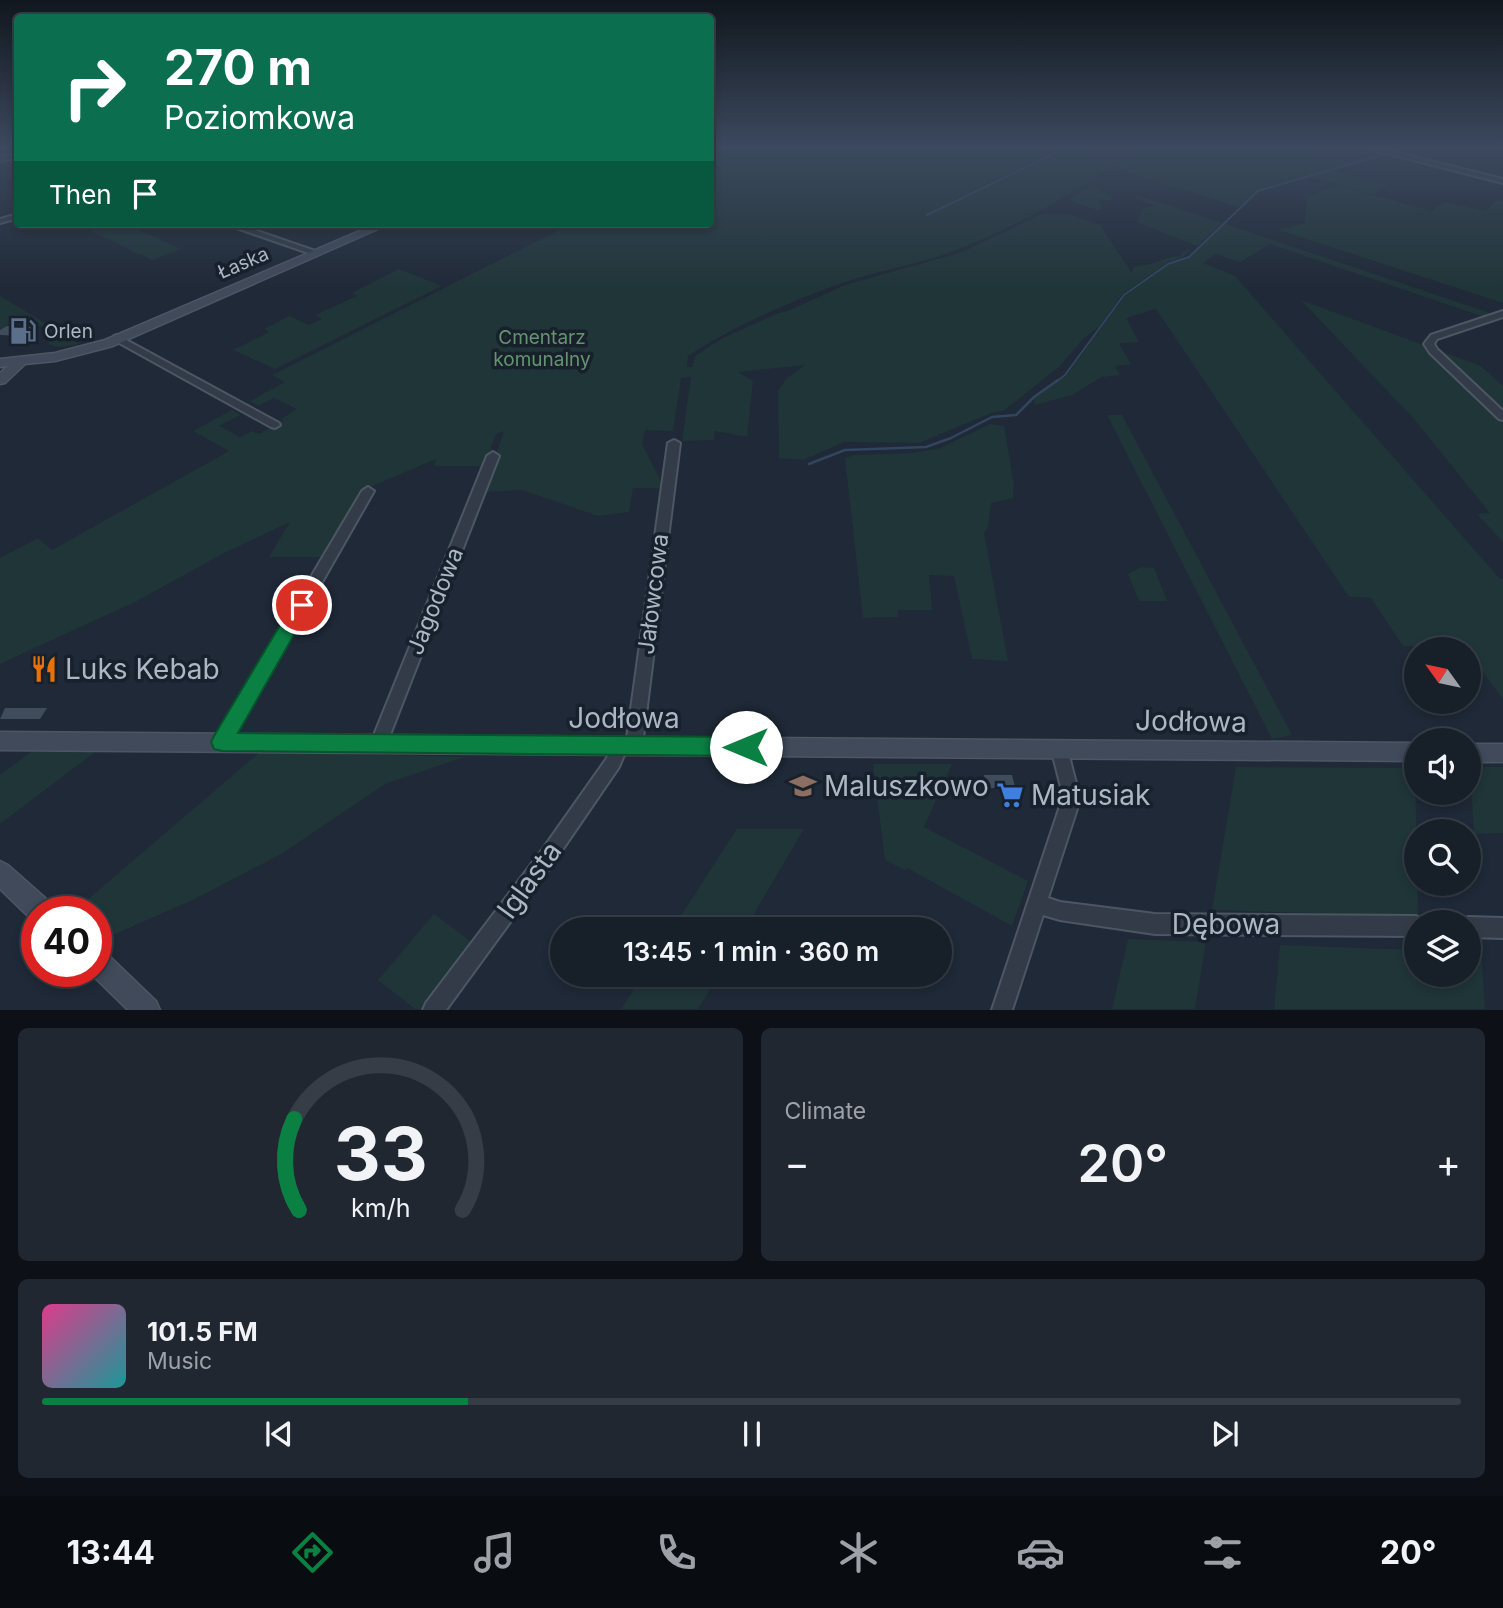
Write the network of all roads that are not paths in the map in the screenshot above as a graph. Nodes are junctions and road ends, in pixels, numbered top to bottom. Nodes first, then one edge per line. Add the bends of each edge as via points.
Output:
1 (241, 228) edge
2 (375, 228) edge
3 (317, 253) junction
4 (1503, 314) edge
5 (117, 338) junction
6 (0, 352) edge
7 (14, 360) edge
8 (0, 380) edge
9 (1503, 417) edge
10 (275, 425) dead end
11 (674, 443) dead end
12 (493, 456) dead end
13 (368, 491) dead end
14 (0, 741) edge
15 (222, 742) junction
16 (378, 745) junction
17 (626, 746) junction
18 (1059, 747) junction
19 (1404, 752) edge
20 (1481, 753) edge
21 (1503, 753) edge
22 (0, 873) edge
23 (25, 896) edge
24 (1037, 904) junction
25 (1404, 926) edge
26 (1481, 927) edge
27 (1503, 928) edge
28 (112, 976) edge
29 (147, 1010) edge
30 (433, 1010) edge
31 (1002, 1010) edge

1 - 3 street
2 - 3 street, Łaska
3 - 5 street, Łaska
4 - 9 street via 1434,337 1429,344
5 - 7 street, Łaska via 86,350
5 - 10 street
6 - 7 street, Łaska
7 - 8 street
11 - 17 street, Jałowcowa
12 - 16 street, Jagodowa
13 - 15 street
14 - 15 street, Jodłowa
15 - 16 street, Jodłowa
16 - 17 street, Jodłowa
17 - 18 street, Jodłowa
17 - 30 street, Iglasta
18 - 19 street, Jodłowa
18 - 24 street via 1070,791 1068,809
20 - 21 street
22 - 23 street
24 - 25 street, Dębowa via 1155,924
24 - 31 street
26 - 27 street
28 - 29 street

